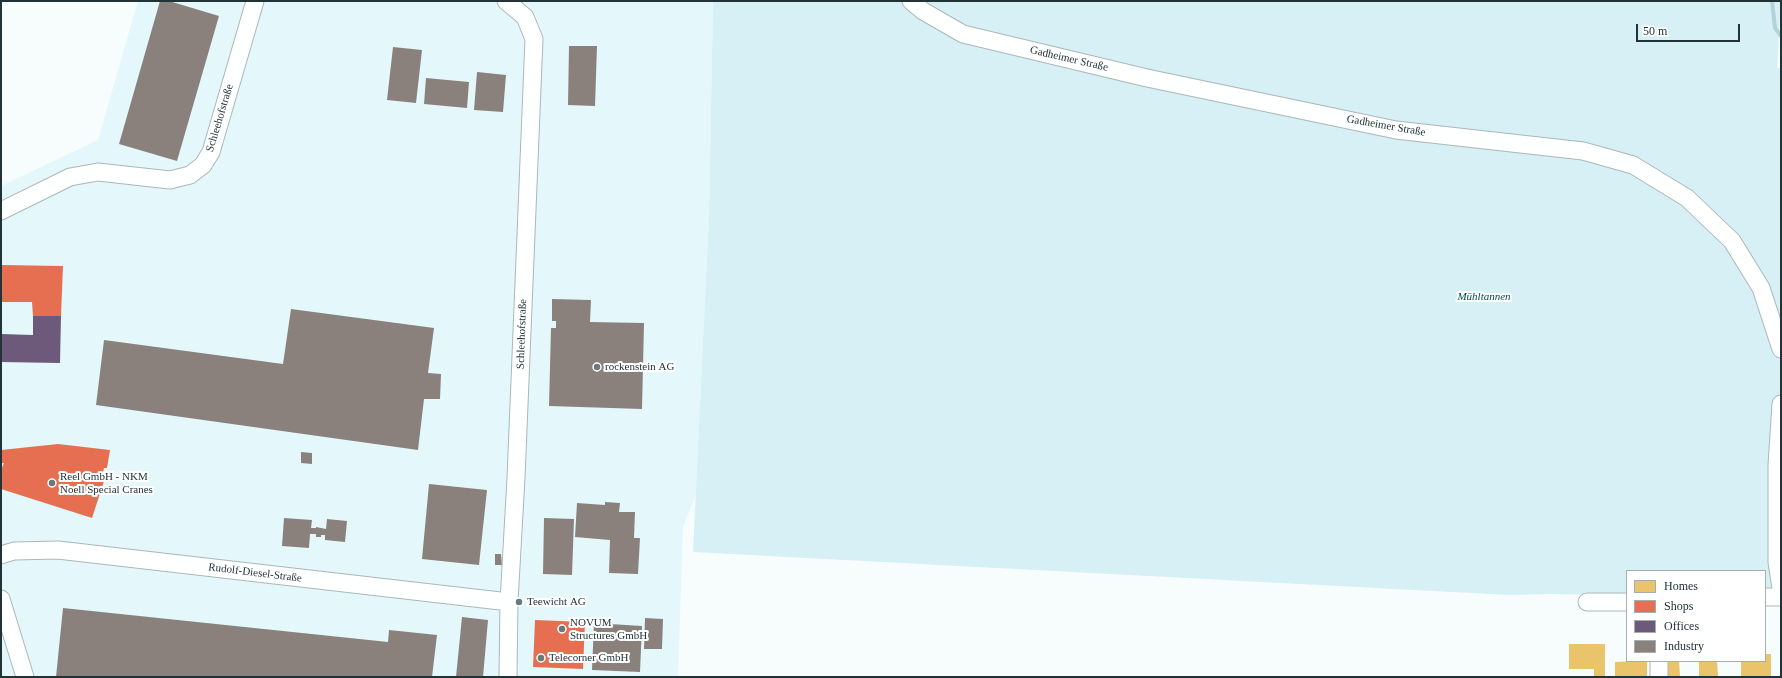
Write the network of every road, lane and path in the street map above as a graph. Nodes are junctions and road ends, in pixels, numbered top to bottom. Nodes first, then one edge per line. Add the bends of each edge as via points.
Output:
1 (255, 1) edge
2 (506, 1) edge
3 (911, 1) edge
4 (1, 211) edge
5 (1781, 349) edge
6 (1781, 404) edge
7 (1, 556) edge
8 (1781, 588) edge
9 (1766, 597) edge
10 (1781, 597) edge
11 (1, 599) edge
12 (509, 602) junction
13 (1587, 602) dead end
14 (1626, 602) edge
15 (1659, 662) edge
16 (25, 677) edge
17 (508, 677) edge
18 (1660, 677) edge

1 - 4 street, Schleehofstraße via 211,152 203,165 190,176 170,180 98,172 70,177
2 - 12 street, Schleehofstraße via 525,17 534,39
3 - 5 street, Gadheimer Straße via 923,11 963,34 1147,78 1396,130 1583,151 1633,165 1687,198 1732,241 1761,288
6 - 8 street via 1777,465 1777,562
7 - 12 street, Rudolf-Diesel-Straße via 14,551 58,550
9 - 10 street
11 - 16 street
12 - 17 street, Schleehofstraße
13 - 14 street
15 - 18 street

